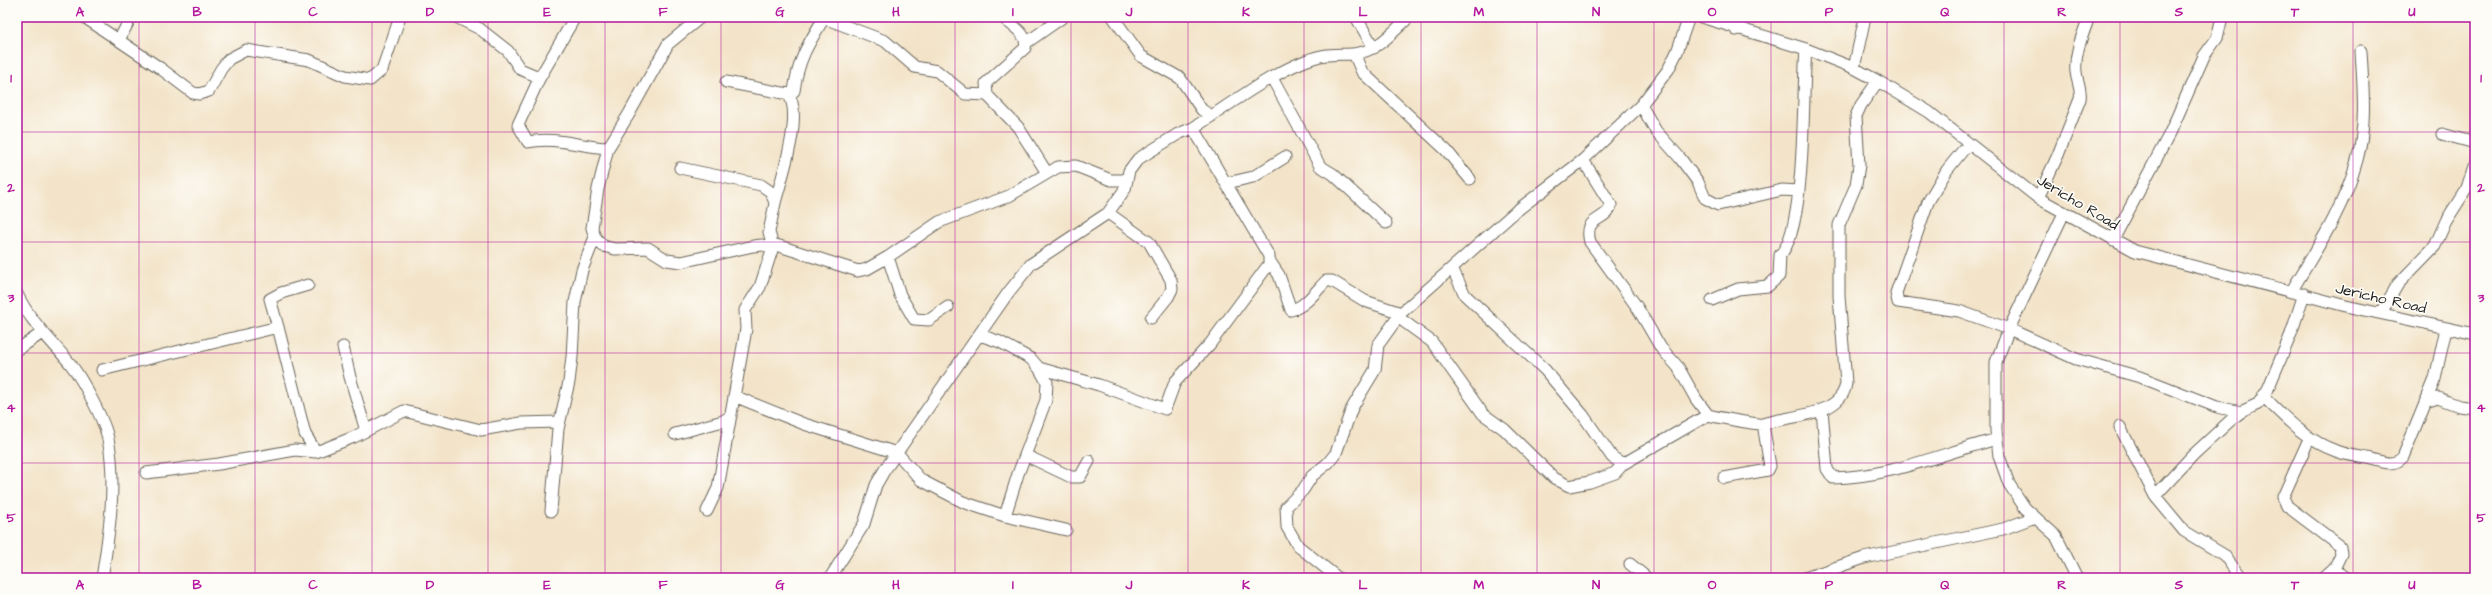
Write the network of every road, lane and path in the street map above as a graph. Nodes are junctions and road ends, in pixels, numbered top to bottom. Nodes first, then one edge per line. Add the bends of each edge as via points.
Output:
1 (84, 17) edge
2 (131, 17) edge
3 (400, 17) edge
4 (456, 17) edge
5 (575, 17) edge
6 (701, 17) edge
7 (1002, 17) edge
8 (1063, 17) edge
9 (1113, 17) edge
10 (1356, 17) edge
11 (1409, 17) edge
12 (1689, 17) edge
13 (1701, 17) edge
14 (1743, 17) edge
15 (1865, 17) edge
16 (2089, 17) edge
17 (2222, 17) edge
18 (824, 18) edge
19 (474, 20) edge
20 (1016, 21) edge
21 (1736, 30) junction
22 (119, 40) junction
23 (1026, 43) junction
24 (1374, 48) junction
25 (1806, 50) junction
26 (2361, 51) dead end
27 (1358, 53) junction
28 (1854, 68) junction
29 (1272, 78) junction
30 (539, 79) junction
31 (1878, 81) junction
32 (726, 82) dead end
33 (788, 94) junction
34 (987, 95) junction
35 (1641, 104) junction
36 (1212, 116) junction
37 (1193, 128) junction
38 (2442, 134) dead end
39 (2475, 143) edge
40 (1968, 144) junction
41 (608, 148) junction
42 (1285, 157) dead end
43 (1583, 160) junction
44 (2475, 164) edge
45 (680, 168) dead end
46 (1047, 173) junction
47 (1470, 179) dead end
48 (1126, 180) junction
49 (1226, 183) junction
50 (2471, 190) edge
51 (1799, 191) junction
52 (2038, 198) junction
53 (776, 203) junction
54 (1108, 213) junction
55 (2064, 213) junction
56 (1386, 223) dead end
57 (595, 237) junction
58 (2113, 240) junction
59 (773, 244) junction
60 (888, 257) junction
61 (1269, 260) junction
62 (1452, 268) junction
63 (308, 285) dead end
64 (2291, 292) junction
65 (17, 294) edge
66 (2304, 294) junction
67 (1712, 300) dead end
68 (948, 307) dead end
69 (2381, 313) junction
70 (1400, 315) junction
71 (1151, 318) dead end
72 (278, 328) junction
73 (2446, 328) junction
74 (2009, 330) junction
75 (42, 333) junction
76 (2475, 334) edge
77 (980, 335) junction
78 (343, 347) dead end
79 (17, 350) edge
80 (1039, 368) junction
81 (102, 370) dead end
82 (2433, 384) junction
83 (734, 396) junction
84 (2263, 396) junction
85 (2438, 398) junction
86 (2425, 402) junction
87 (2475, 408) edge
88 (1822, 410) junction
89 (2241, 412) junction
90 (1708, 415) junction
91 (731, 416) junction
92 (559, 422) junction
93 (1762, 424) junction
94 (2120, 427) dead end
95 (366, 431) junction
96 (675, 434) dead end
97 (1997, 439) junction
98 (2309, 439) junction
99 (316, 452) junction
100 (897, 453) junction
101 (1026, 455) junction
102 (1089, 461) dead end
103 (1623, 464) junction
104 (146, 473) dead end
105 (1724, 478) dead end
106 (2155, 496) junction
107 (551, 511) dead end
108 (707, 511) dead end
109 (1005, 516) junction
110 (2035, 517) junction
111 (1066, 530) dead end
112 (1630, 564) dead end
113 (2334, 569) junction
114 (102, 578) edge
115 (830, 578) edge
116 (1338, 578) edge
117 (1647, 578) edge
118 (1805, 578) edge
119 (2077, 578) edge
120 (2241, 578) edge
121 (2324, 578) edge
122 (2347, 578) edge

1 - 22 street
2 - 22 street
3 - 22 street via 382,70 370,80 345,76 309,60 246,50 229,59 209,91 199,94 193,93
4 - 19 street
5 - 30 street
6 - 41 street via 668,44
7 - 20 street
8 - 23 street
9 - 36 street via 1141,56 1180,78 1202,110
10 - 24 street
11 - 24 street
12 - 35 street via 1668,70
13 - 21 street, Jericho Road
14 - 21 street
15 - 28 street
16 - 52 street via 2076,60 2080,99
17 - 58 street via 2217,38 2204,56 2170,132
18 - 33 street via 804,48 796,72 794,91
18 - 34 street via 885,41 915,67 937,72 965,94
19 - 30 street via 508,52 520,69 534,74
20 - 23 street
21 - 25 street, Jericho Road
23 - 34 street via 1025,48 986,83
24 - 27 street
25 - 28 street, Jericho Road
25 - 51 street
26 - 64 street via 2364,97 2358,158 2343,201 2329,229
27 - 29 street via 1322,55 1304,61
27 - 47 street via 1356,58 1362,72 1446,150
28 - 31 street, Jericho Road
29 - 36 street
29 - 56 street via 1320,166 1333,174
30 - 41 street via 518,125 528,142 540,139
31 - 40 street, Jericho Road via 1929,112
31 - 88 street via 1856,116 1859,165 1856,185 1839,225 1839,296 1846,388 1838,401
32 - 33 street
33 - 53 street via 792,99 794,115
34 - 46 street via 1018,127
35 - 43 street
35 - 51 street via 1656,131 1698,182 1704,198 1718,205 1782,190
36 - 37 street
37 - 48 street via 1141,156 1129,171
37 - 49 street
38 - 39 street
40 - 52 street, Jericho Road
40 - 74 street via 1947,170 1928,202 1896,296 1898,302 1959,311
41 - 57 street via 592,228
42 - 49 street via 1253,177
43 - 62 street via 1514,212
43 - 90 street via 1611,205 1610,210 1588,230 1590,242 1637,307 1661,348 1678,367
44 - 50 street
45 - 53 street via 761,185 771,192
46 - 48 street via 1058,167 1076,166 1111,180
46 - 60 street via 1009,196 939,222
48 - 54 street via 1125,189
49 - 61 street
50 - 69 street via 2446,222 2435,246 2405,275
51 - 67 street via 1791,238 1787,249 1780,255 1779,276 1768,286 1738,289
52 - 55 street, Jericho Road
53 - 59 street via 769,232
54 - 71 street via 1149,242 1171,280 1172,289 1168,297
54 - 77 street via 1031,264
55 - 58 street, Jericho Road
55 - 74 street
57 - 59 street via 603,246 616,249 648,248 667,260 681,262 752,246
57 - 92 street via 582,270 575,302 572,357
58 - 64 street, Jericho Road via 2154,256
59 - 60 street via 858,271
59 - 83 street via 760,287 745,310 746,329
60 - 68 street via 900,295 914,318 929,320
61 - 70 street via 1279,275 1291,310 1305,302 1326,281 1332,281 1366,301
61 - 80 street via 1269,264 1210,344 1175,382 1165,409
62 - 70 street
62 - 103 street via 1465,295 1545,370 1583,415 1612,458
63 - 72 street via 270,299
64 - 66 street, Jericho Road
65 - 75 street
66 - 69 street, Jericho Road
66 - 84 street via 2291,334
69 - 73 street, Jericho Road
70 - 103 street via 1432,342 1483,414 1504,429 1554,478 1570,486 1590,482 1615,473
70 - 116 street via 1378,345 1375,370 1352,408 1336,453 1312,476 1286,508 1287,527 1298,546
72 - 81 street
72 - 99 street via 305,434
73 - 76 street, Jericho Road
73 - 82 street via 2439,367
74 - 89 street via 2076,359 2140,376 2217,407
74 - 97 street via 1996,362
75 - 79 street
75 - 114 street via 72,367 93,403 108,438 112,494
77 - 80 street via 1031,359
77 - 100 street
78 - 95 street
80 - 101 street via 1047,382 1046,400
82 - 85 street
82 - 86 street
83 - 91 street
83 - 100 street via 804,424
84 - 89 street via 2256,406
84 - 98 street
85 - 86 street
85 - 87 street via 2459,406
86 - 98 street via 2403,457 2395,463 2338,452
88 - 93 street
88 - 97 street via 1827,469 1833,478 1919,463
89 - 106 street via 2193,455
90 - 93 street
90 - 103 street
91 - 96 street via 723,421
91 - 108 street via 718,488
92 - 95 street via 521,423 481,430 404,411
92 - 107 street
93 - 105 street via 1770,466 1768,470
94 - 106 street
95 - 99 street
97 - 110 street via 2009,484 2025,508
98 - 113 street via 2283,497 2287,506 2340,546 2341,554
99 - 104 street via 295,450 219,464
100 - 109 street via 921,480 963,502
100 - 115 street via 876,485 864,524
101 - 102 street via 1071,477 1080,477
101 - 109 street
106 - 120 street via 2184,531 2224,556
109 - 111 street
110 - 118 street via 2002,529 1898,553 1864,558
110 - 119 street via 2056,536
112 - 117 street
113 - 121 street
113 - 122 street

